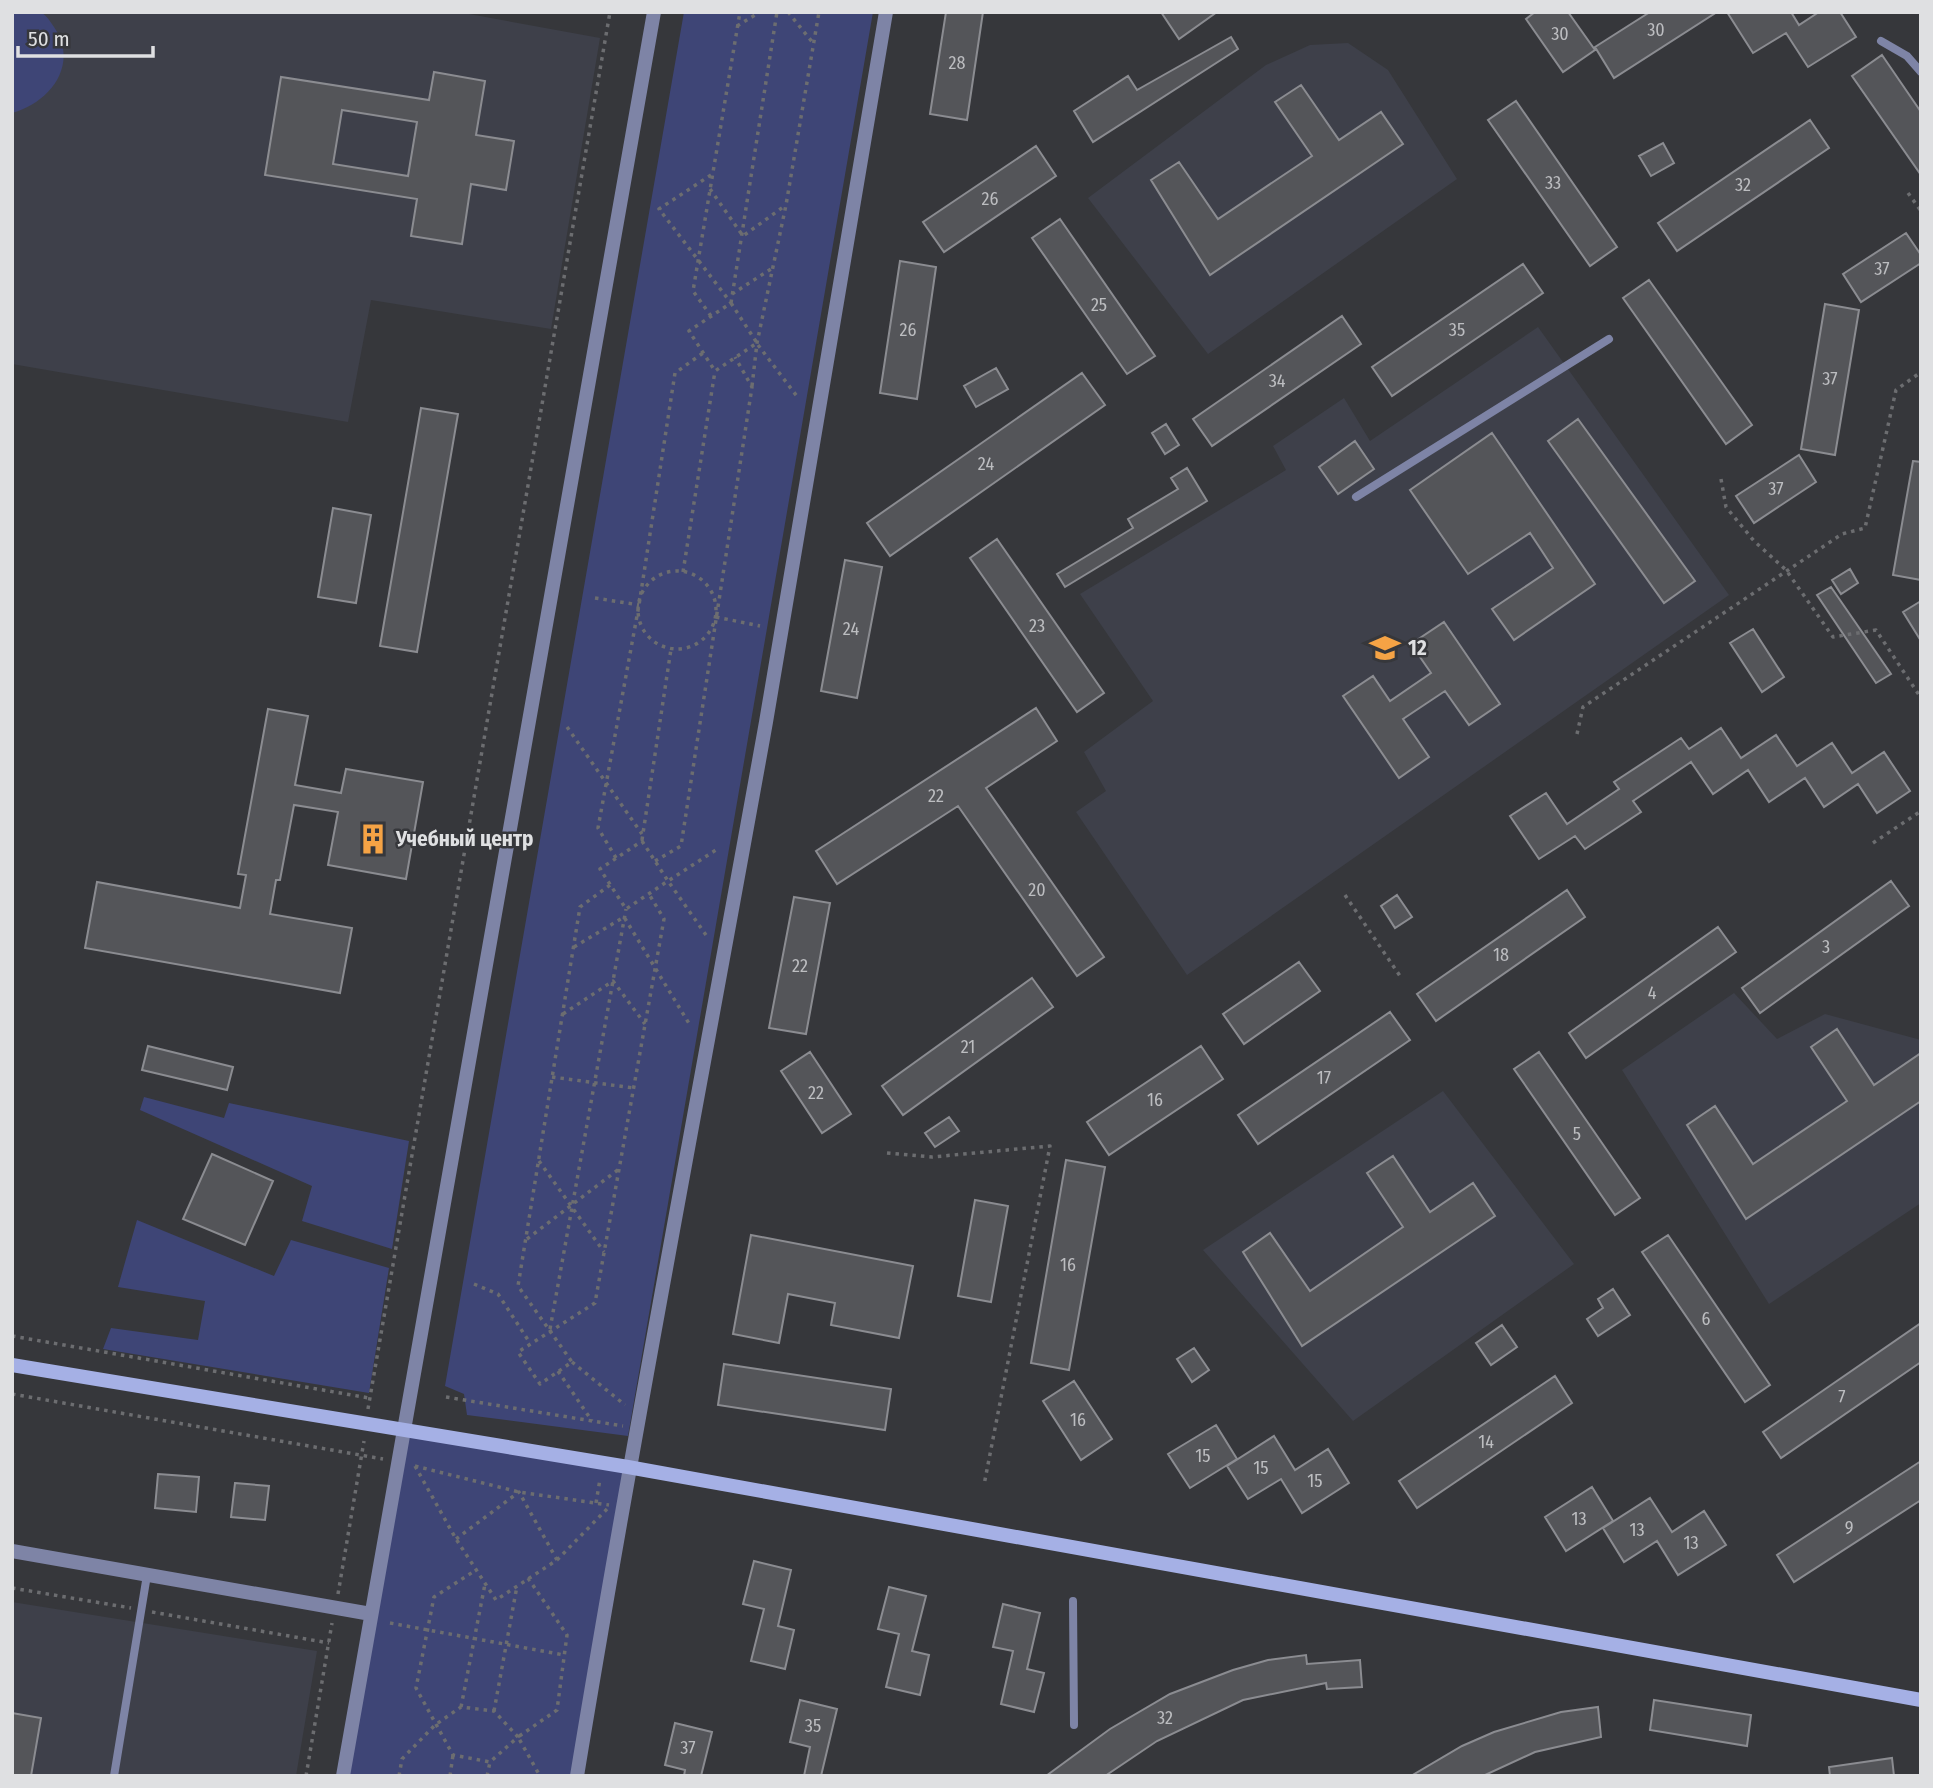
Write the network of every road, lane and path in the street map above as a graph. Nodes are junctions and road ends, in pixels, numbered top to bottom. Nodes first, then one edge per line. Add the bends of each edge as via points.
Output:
1 (610, 12) edge
2 (654, 12) edge
3 (740, 12) edge
4 (760, 12) edge
5 (777, 12) edge
6 (788, 12) edge
7 (819, 12) edge
8 (886, 12) edge
9 (737, 26) junction
10 (1881, 41) dead end
11 (814, 44) junction
12 (1921, 72) edge
13 (713, 174) junction
14 (710, 189) junction
15 (1908, 193) dead end
16 (786, 205) junction
17 (1921, 211) edge
18 (743, 236) junction
19 (698, 261) junction
20 (773, 268) junction
21 (732, 295) junction
22 (731, 303) junction
23 (711, 316) junction
24 (1609, 339) dead end
25 (757, 343) junction
26 (703, 353) junction
27 (735, 358) junction
28 (715, 371) junction
29 (1921, 372) edge
30 (752, 387) junction
31 (799, 399) dead end
32 (1721, 479) dead end
33 (1356, 497) dead end
34 (1786, 570) junction
35 (684, 572) junction
36 (595, 598) dead end
37 (639, 605) junction
38 (716, 617) junction
39 (760, 626) dead end
40 (671, 649) junction
41 (1921, 698) edge
42 (567, 727) dead end
43 (1577, 734) dead end
44 (606, 783) junction
45 (1921, 811) edge
46 (643, 834) junction
47 (642, 841) junction
48 (1873, 843) dead end
49 (719, 848) dead end
50 (616, 858) junction
51 (655, 861) junction
52 (668, 881) junction
53 (610, 885) junction
54 (649, 894) junction
55 (1345, 895) dead end
56 (626, 909) junction
57 (624, 917) junction
58 (706, 935) dead end
59 (574, 947) junction
60 (656, 968) junction
61 (1400, 976) dead end
62 (613, 981) junction
63 (563, 1013) junction
64 (645, 1025) junction
65 (690, 1025) dead end
66 (552, 1077) junction
67 (594, 1082) junction
68 (634, 1088) junction
69 (887, 1153) dead end
70 (539, 1161) junction
71 (619, 1169) junction
72 (571, 1206) junction
73 (526, 1240) junction
74 (604, 1252) junction
75 (474, 1284) dead end
76 (550, 1329) junction
77 (12, 1336) edge
78 (530, 1343) junction
79 (572, 1362) junction
80 (12, 1365) edge
81 (558, 1371) junction
82 (12, 1394) edge
83 (446, 1397) dead end
84 (369, 1399) junction
85 (625, 1405) dead end
86 (368, 1411) dead end
87 (592, 1421) junction
88 (623, 1426) dead end
89 (406, 1432) junction
90 (364, 1441) dead end
91 (361, 1456) junction
92 (383, 1459) dead end
93 (628, 1467) junction
94 (600, 1479) dead end
95 (984, 1485) dead end
96 (519, 1492) junction
97 (596, 1503) junction
98 (456, 1539) junction
99 (12, 1551) edge
100 (557, 1560) junction
101 (476, 1570) junction
102 (147, 1574) junction
103 (528, 1578) junction
104 (485, 1584) junction
105 (517, 1586) junction
106 (12, 1588) edge
107 (338, 1594) dead end
108 (1073, 1601) dead end
109 (141, 1610) junction
110 (371, 1614) junction
111 (333, 1617) dead end
112 (390, 1623) dead end
113 (427, 1630) junction
114 (474, 1639) junction
115 (329, 1643) junction
116 (506, 1644) junction
117 (564, 1655) junction
118 (1921, 1700) edge
119 (461, 1707) junction
120 (494, 1711) junction
121 (1074, 1724) dead end
122 (435, 1725) junction
123 (518, 1737) junction
124 (453, 1755) junction
125 (490, 1762) junction
126 (114, 1776) edge
127 (306, 1776) edge
128 (343, 1776) edge
129 (399, 1776) edge
130 (450, 1776) edge
131 (487, 1776) edge
132 (540, 1776) edge
133 (577, 1776) edge

1 - 84 path
2 - 89 street
3 - 9 path
4 - 9 path
5 - 18 path
6 - 11 path
7 - 11 path
8 - 93 street via 768,714
9 - 13 path
10 - 12 lane via 1908,56
11 - 16 path
13 - 14 path
13 - 19 path via 659,209
14 - 18 path
14 - 19 path
15 - 17 path
16 - 18 path
16 - 20 path
18 - 21 path
19 - 22 path
19 - 23 path via 693,291
20 - 21 path
20 - 25 path
21 - 22 path
22 - 23 path
22 - 25 path
23 - 26 path via 689,331
24 - 33 lane
25 - 27 path
25 - 30 path
25 - 31 path
26 - 28 path
26 - 37 path via 675,373
27 - 28 path
27 - 30 path
28 - 35 path
29 - 34 path via 1896,390 1865,528 1842,534
30 - 38 path
32 - 34 path via 1726,508
34 - 41 path via 1833,637 1877,630
34 - 43 path via 1583,706
35 - 37 path via 660,576 643,593
35 - 38 path via 712,593
36 - 37 path
37 - 40 path via 650,638
37 - 44 path
38 - 39 path
38 - 40 path via 695,645
38 - 51 path via 681,846
40 - 46 path
42 - 44 path
44 - 46 path
44 - 50 path via 598,828
45 - 48 path
46 - 47 path
47 - 50 path
47 - 51 path
49 - 52 path
50 - 53 path via 600,869
51 - 52 path
52 - 54 path
52 - 58 path
53 - 56 path
53 - 59 path via 580,907
54 - 56 path
54 - 60 path via 664,919
55 - 61 path
56 - 57 path
57 - 59 path
57 - 60 path
57 - 62 path
59 - 63 path
60 - 64 path
60 - 65 path
62 - 63 path
62 - 64 path
62 - 67 path
63 - 66 path
64 - 68 path
66 - 67 path
66 - 70 path
67 - 68 path
67 - 72 path
68 - 71 path
69 - 95 path via 932,1157 1050,1146
70 - 72 path
70 - 73 path
71 - 72 path
71 - 74 path
72 - 73 path
72 - 74 path
72 - 76 path
73 - 76 path via 518,1286
74 - 76 path via 595,1303
75 - 78 path via 498,1294
76 - 78 path
76 - 79 path
77 - 84 path
78 - 81 path via 517,1352 540,1384
79 - 81 path
79 - 85 path
80 - 89 street
81 - 87 path
82 - 91 path
83 - 87 path
84 - 86 path
87 - 88 path
89 - 93 street
89 - 110 street
90 - 91 path
91 - 92 path
91 - 107 path
93 - 118 street
93 - 133 street
94 - 97 path
96 - 97 path
96 - 98 path
96 - 98 path via 415,1466
96 - 100 path
97 - 100 path via 611,1505
98 - 101 path
99 - 102 street
100 - 103 path
101 - 104 path
101 - 113 path via 433,1597
102 - 109 lane
102 - 110 street
103 - 105 path
103 - 117 path via 567,1635
104 - 105 path via 496,1600
104 - 114 path
105 - 116 path
106 - 109 path
108 - 121 lane
109 - 115 path
109 - 126 lane
110 - 128 street
111 - 115 path
112 - 113 path
113 - 114 path
113 - 122 path via 416,1688
114 - 116 path
114 - 119 path
115 - 127 path
116 - 117 path
116 - 120 path
117 - 123 path via 557,1710
119 - 120 path
119 - 122 path
120 - 123 path
122 - 124 path
122 - 129 path via 402,1759
123 - 125 path
123 - 132 path
124 - 125 path
124 - 130 path
125 - 131 path

